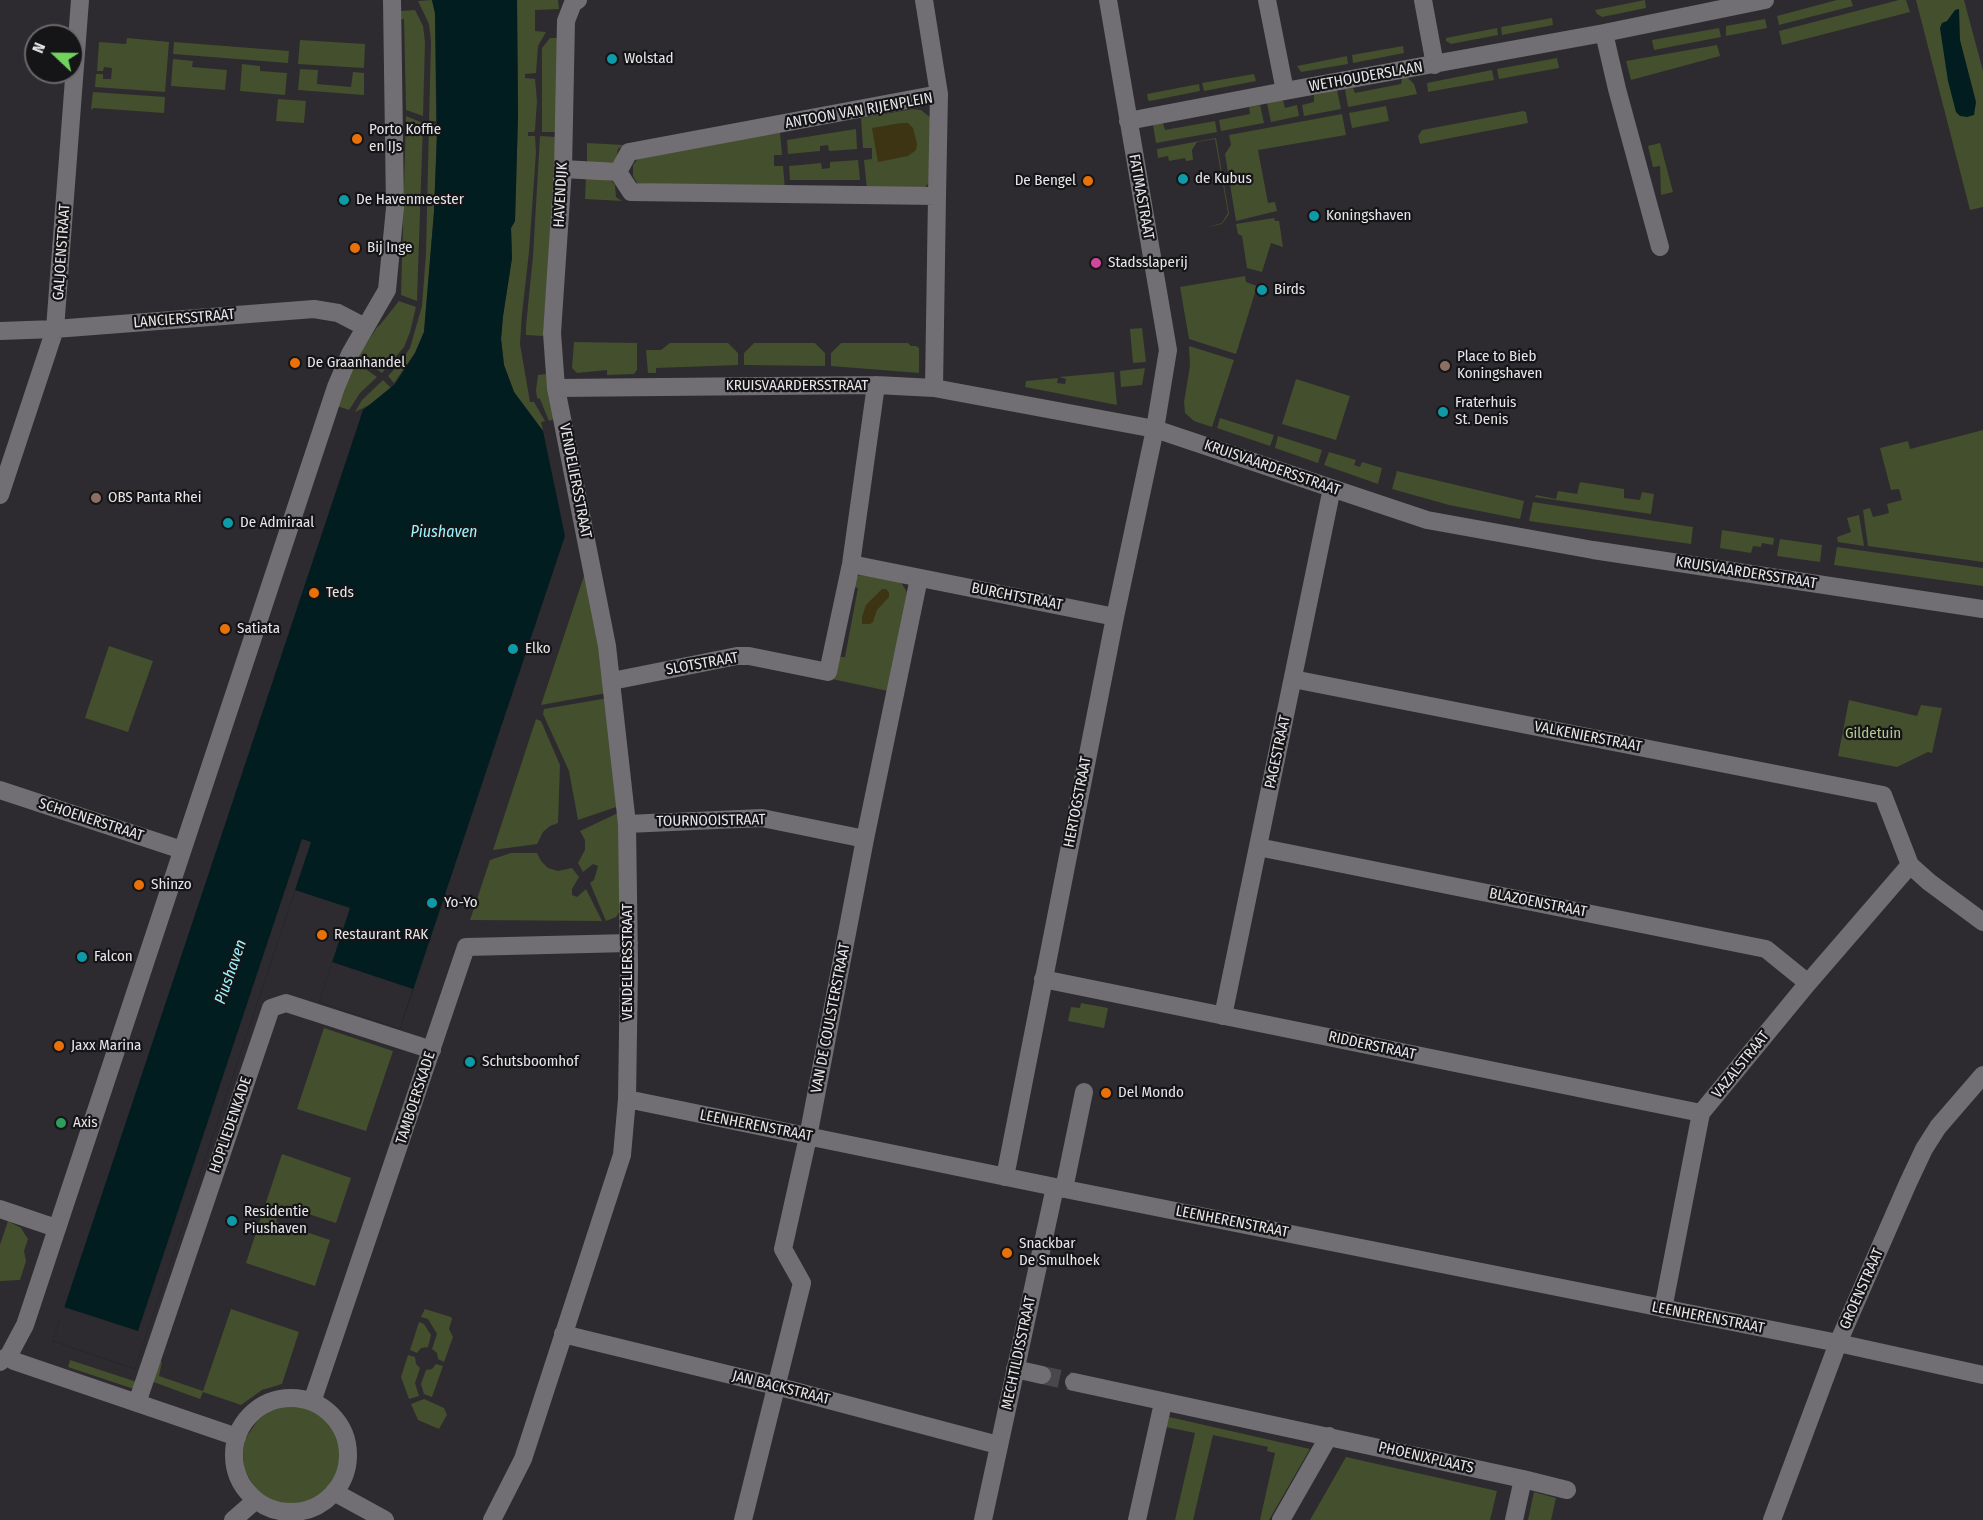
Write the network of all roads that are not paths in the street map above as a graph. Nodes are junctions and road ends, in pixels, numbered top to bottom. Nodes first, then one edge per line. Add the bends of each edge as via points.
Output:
1 (80, 0) edge
2 (392, 0) edge
3 (924, 0) edge
4 (1108, 0) edge
5 (1268, 0) edge
6 (1423, 0) edge
7 (1765, 0) edge
8 (576, 1) edge
9 (1731, 4) edge
10 (1604, 33) junction
11 (1435, 65) junction
12 (1285, 91) junction
13 (939, 94) junction
14 (1128, 122) junction
15 (562, 169) junction
16 (618, 172) junction
17 (937, 196) junction
18 (1660, 247) dead end
19 (365, 327) junction
20 (55, 329) junction
21 (0, 331) edge
22 (876, 385) junction
23 (556, 388) junction
24 (934, 388) junction
25 (1155, 429) junction
26 (1332, 488) junction
27 (0, 495) edge
28 (851, 564) junction
29 (919, 578) junction
30 (1983, 609) edge
31 (1115, 617) junction
32 (1293, 679) junction
33 (612, 681) junction
34 (0, 790) edge
35 (627, 824) junction
36 (865, 839) junction
37 (1258, 847) junction
38 (182, 850) junction
39 (1911, 865) junction
40 (1983, 922) edge
41 (629, 943) junction
42 (1043, 979) junction
43 (1808, 983) junction
44 (1223, 1016) junction
45 (432, 1050) junction
46 (1983, 1075) edge
47 (1084, 1092) dead end
48 (627, 1099) junction
49 (1701, 1113) junction
50 (808, 1137) junction
51 (1005, 1177) junction
52 (1060, 1188) junction
53 (0, 1209) edge
54 (56, 1228) junction
55 (1664, 1309) junction
56 (563, 1334) junction
57 (1838, 1342) junction
58 (5, 1359) edge
59 (1015, 1369) junction
60 (1042, 1375) tunnel mouth
61 (1983, 1375) edge
62 (1074, 1382) tunnel mouth
63 (776, 1386) junction
64 (312, 1402) junction
65 (137, 1403) junction
66 (1163, 1403) junction
67 (1329, 1436) junction
68 (237, 1437) junction
69 (998, 1445) junction
70 (1523, 1479) junction
71 (1567, 1490) dead end
72 (334, 1492) junction
73 (256, 1500) junction
74 (233, 1520) edge
75 (385, 1520) edge
76 (492, 1520) edge
77 (743, 1520) edge
78 (983, 1520) edge
79 (1137, 1520) edge
80 (1281, 1520) edge
81 (1514, 1520) edge
82 (1772, 1520) edge

1 - 20 street, GALJOENSTRAAT
2 - 19 street via 395,208 387,290
3 - 13 street
4 - 14 street, FATIMASTRAAT
5 - 12 street
6 - 11 street
7 - 9 street, WETHOUDERSLAAN
8 - 15 street, HAVENDIJK via 566,21
9 - 10 street, WETHOUDERSLAAN
10 - 11 street, WETHOUDERSLAAN
10 - 18 street
11 - 12 street, WETHOUDERSLAAN
12 - 14 street, WETHOUDERSLAAN
13 - 16 street, ANTOON VAN RIJENPLEIN via 629,152
13 - 17 street, ANTOON VAN RIJENPLEIN
14 - 25 street, FATIMASTRAAT via 1168,350
15 - 16 street
15 - 23 street, HAVENDIJK via 552,333
16 - 17 street via 631,192
17 - 24 street, ANTOON VAN RIJENPLEIN
19 - 20 street, LANCIERSSTRAAT via 338,313 314,309
19 - 38 street via 336,387
20 - 21 street, LANCIERSSTRAAT
20 - 27 street, GALJOENSTRAAT
22 - 23 street, KRUISVAARDERSSTRAAT
22 - 24 street, KRUISVAARDERSSTRAAT
22 - 28 street
23 - 33 street, VENDELIERSSTRAAT
24 - 25 street, KRUISVAARDERSSTRAAT
25 - 26 street, KRUISVAARDERSSTRAAT
25 - 31 street, HERTOGSTRAAT
26 - 30 street, KRUISVAARDERSSTRAAT via 1426,520 1593,550
26 - 32 street, PAGESTRAAT
28 - 29 street
28 - 33 street, SLOTSTRAAT via 828,672 737,656
29 - 31 street, BURCHTSTRAAT
29 - 36 street, VAN DE COULSTERSTRAAT
31 - 42 street, HERTOGSTRAAT
32 - 37 street, PAGESTRAAT
32 - 39 street, VALKENIERSTRAAT via 1882,795
33 - 35 street, VENDELIERSSTRAAT
34 - 38 street, SCHOENERSTRAAT
35 - 36 street, TOURNOOISTRAAT via 762,818
35 - 41 street, VENDELIERSSTRAAT
36 - 50 street, VAN DE COULSTERSTRAAT
37 - 43 street, BLAZOENSTRAAT via 1766,949
37 - 44 street, PAGESTRAAT
38 - 54 street
39 - 40 street
39 - 43 street, VAZALSTRAAT
41 - 45 street, TAMBOERSKADE via 466,946
41 - 48 street, VENDELIERSSTRAAT
42 - 44 street, RIDDERSTRAAT
42 - 51 street, HERTOGSTRAAT
43 - 49 street, VAZALSTRAAT
44 - 49 street, RIDDERSTRAAT
45 - 64 street, TAMBOERSKADE
45 - 65 street, HOPLIEDENKADE via 286,1003 271,1008
46 - 57 street, GROENSTRAAT via 1924,1149
47 - 52 street
48 - 50 street, LEENHERENSTRAAT
48 - 56 street, VENDELIERSSTRAAT via 622,1155
49 - 55 street, VAZALSTRAAT
50 - 51 street, LEENHERENSTRAAT
50 - 63 street, VAN DE COULSTERSTRAAT via 783,1249 802,1283
51 - 52 street, LEENHERENSTRAAT
52 - 55 street, LEENHERENSTRAAT
52 - 59 street, MECHTILDISSTRAAT
53 - 54 street
54 - 58 street via 25,1325
55 - 57 street, LEENHERENSTRAAT
56 - 63 street, JAN BACKSTRAAT
56 - 76 street, VENDELIERSSTRAAT via 523,1459
57 - 61 street, LEENHERENSTRAAT
57 - 82 street, GROENSTRAAT
58 - 65 street
59 - 60 street
59 - 69 street, MECHTILDISSTRAAT
62 - 66 street, PHOENIXPLAATS
63 - 69 street, JAN BACKSTRAAT
63 - 77 street, VAN DE COULSTERSTRAAT
64 - 68 street via 290,1398 268,1404 249,1417
64 - 72 street via 332,1416 346,1443 347,1466
65 - 68 street
66 - 67 street, PHOENIXPLAATS
66 - 79 street
67 - 70 street, PHOENIXPLAATS
67 - 80 street
68 - 73 street via 237,1472 244,1488
69 - 78 street, MECHTILDISSTRAAT
70 - 71 street, PHOENIXPLAATS
70 - 81 street
72 - 73 street via 313,1508 296,1512 271,1509
72 - 75 street
73 - 74 street

